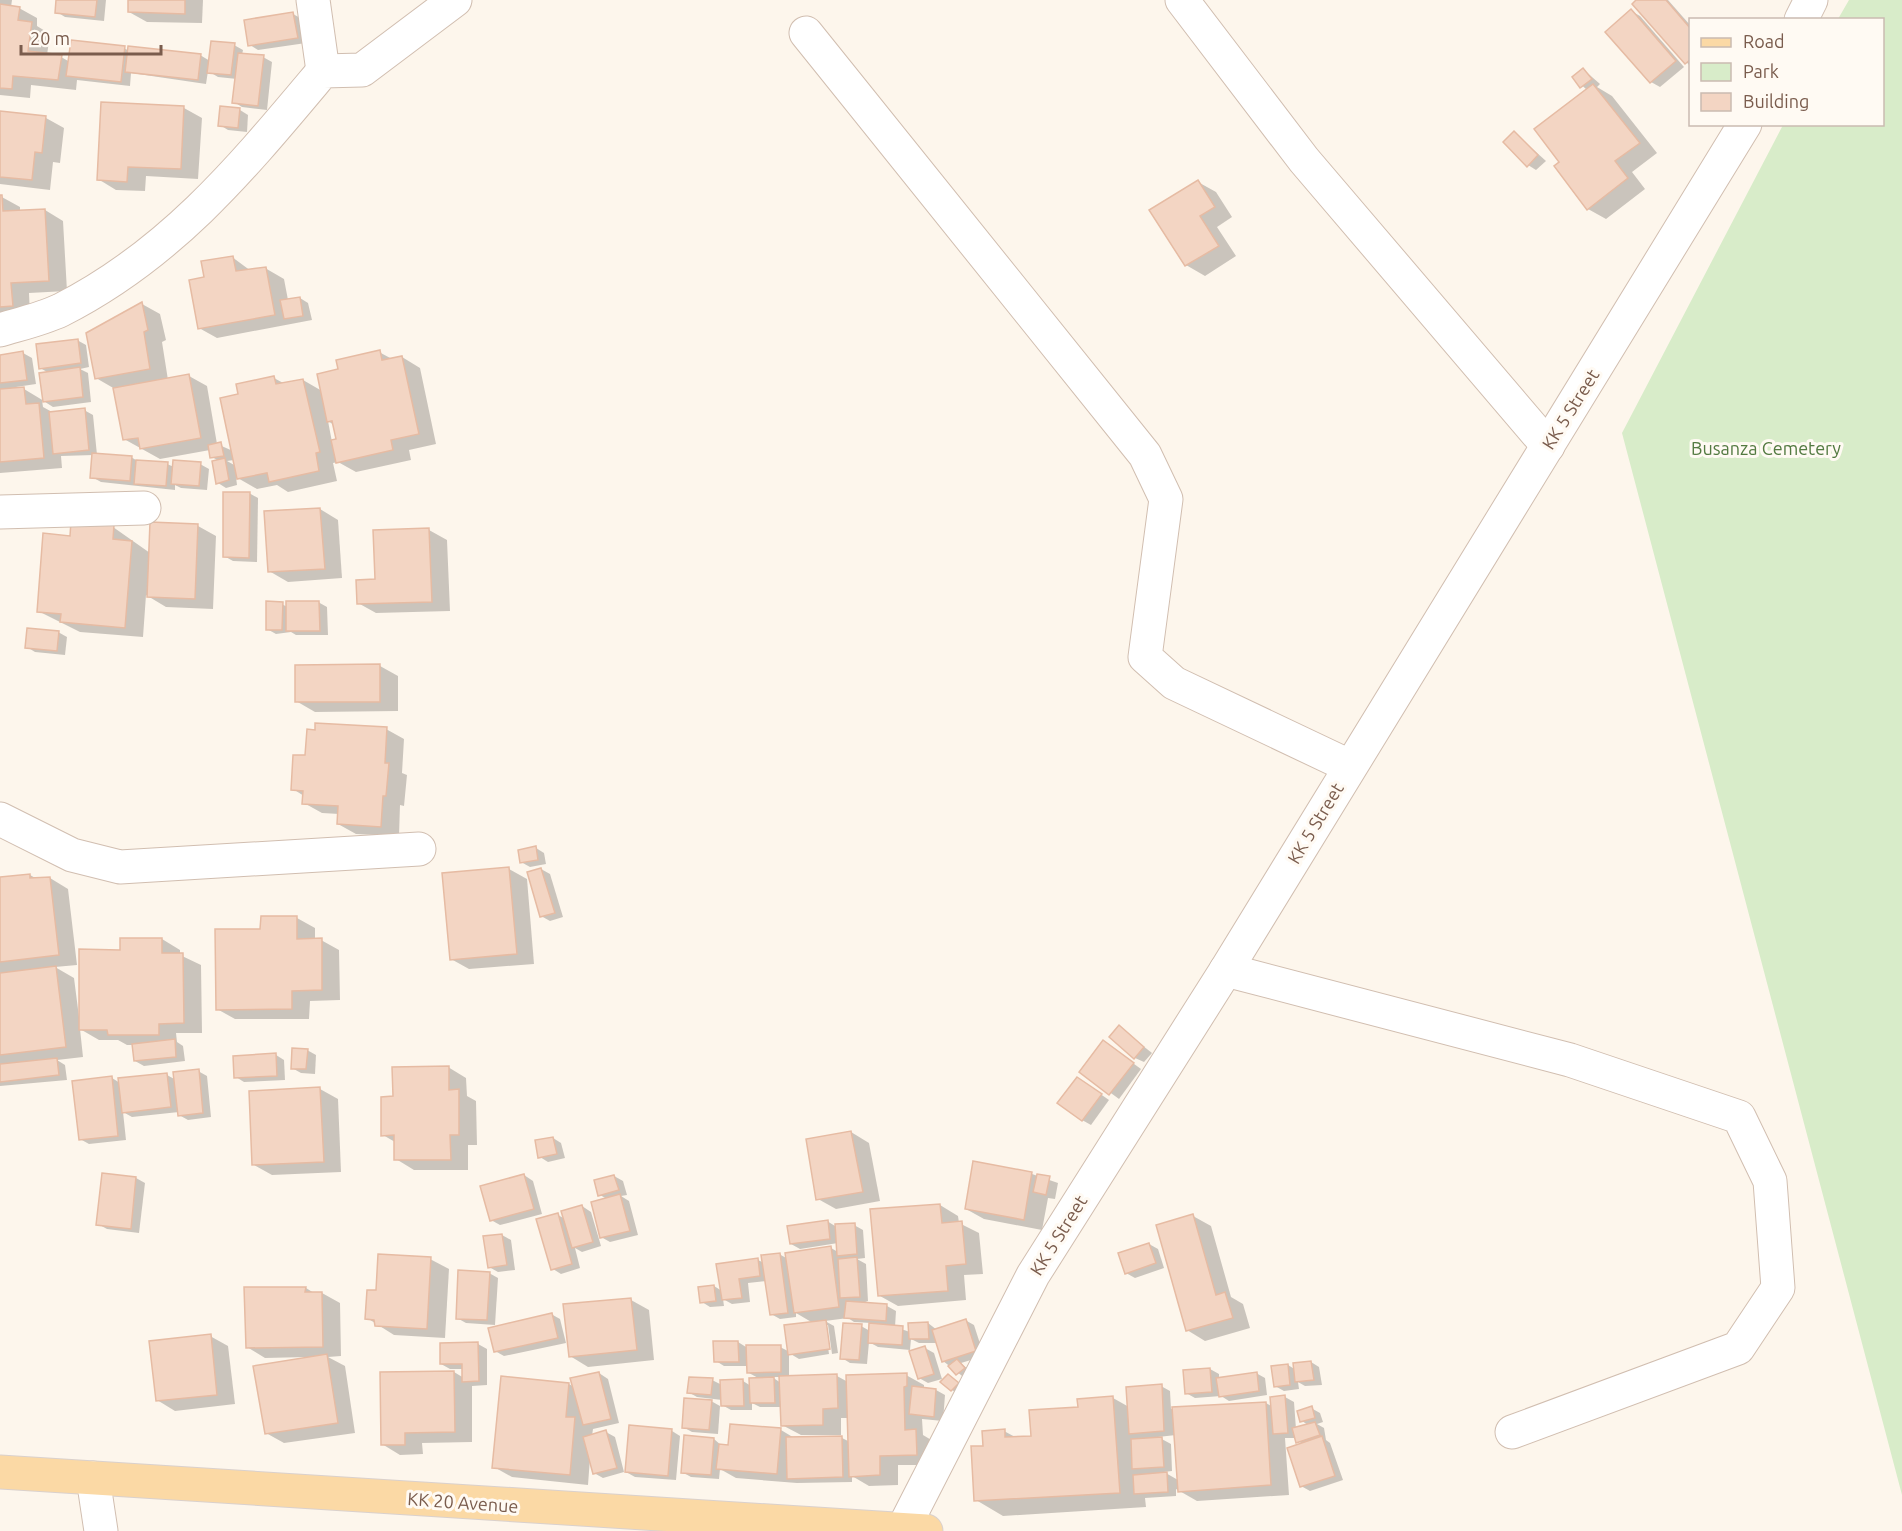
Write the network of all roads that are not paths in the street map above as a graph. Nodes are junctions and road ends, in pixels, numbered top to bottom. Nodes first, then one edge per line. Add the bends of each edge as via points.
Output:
1 (313, 0) edge
2 (455, 0) edge
3 (1182, 0) edge
4 (1811, 0) edge
5 (1802, 18) edge
6 (806, 33) dead end
7 (323, 71) junction
8 (1744, 126) edge
9 (0, 330) edge
10 (1548, 446) junction
11 (144, 508) dead end
12 (0, 512) edge
13 (1349, 766) junction
14 (0, 819) edge
15 (419, 849) dead end
16 (1226, 970) junction
17 (1512, 1432) dead end
18 (0, 1472) edge
19 (93, 1478) junction
20 (101, 1531) edge
21 (902, 1531) edge
22 (926, 1531) edge

1 - 7 street
2 - 7 street via 362,70
3 - 10 street via 1304,160
4 - 5 street
6 - 13 street via 1145,455 1166,500 1145,657 1174,683
7 - 9 street via 231,179 152,253 60,310
8 - 10 street, KK 5 Street
10 - 13 street, KK 5 Street
11 - 12 street
13 - 16 street, KK 5 Street
14 - 15 street via 72,855 120,867
16 - 17 street via 1570,1059 1739,1117 1770,1181 1778,1288 1738,1348
16 - 21 street, KK 5 Street via 1033,1275
18 - 19 main road, KK 20 Avenue
19 - 20 street
19 - 21 main road, KK 20 Avenue
21 - 22 main road, KK 20 Avenue

